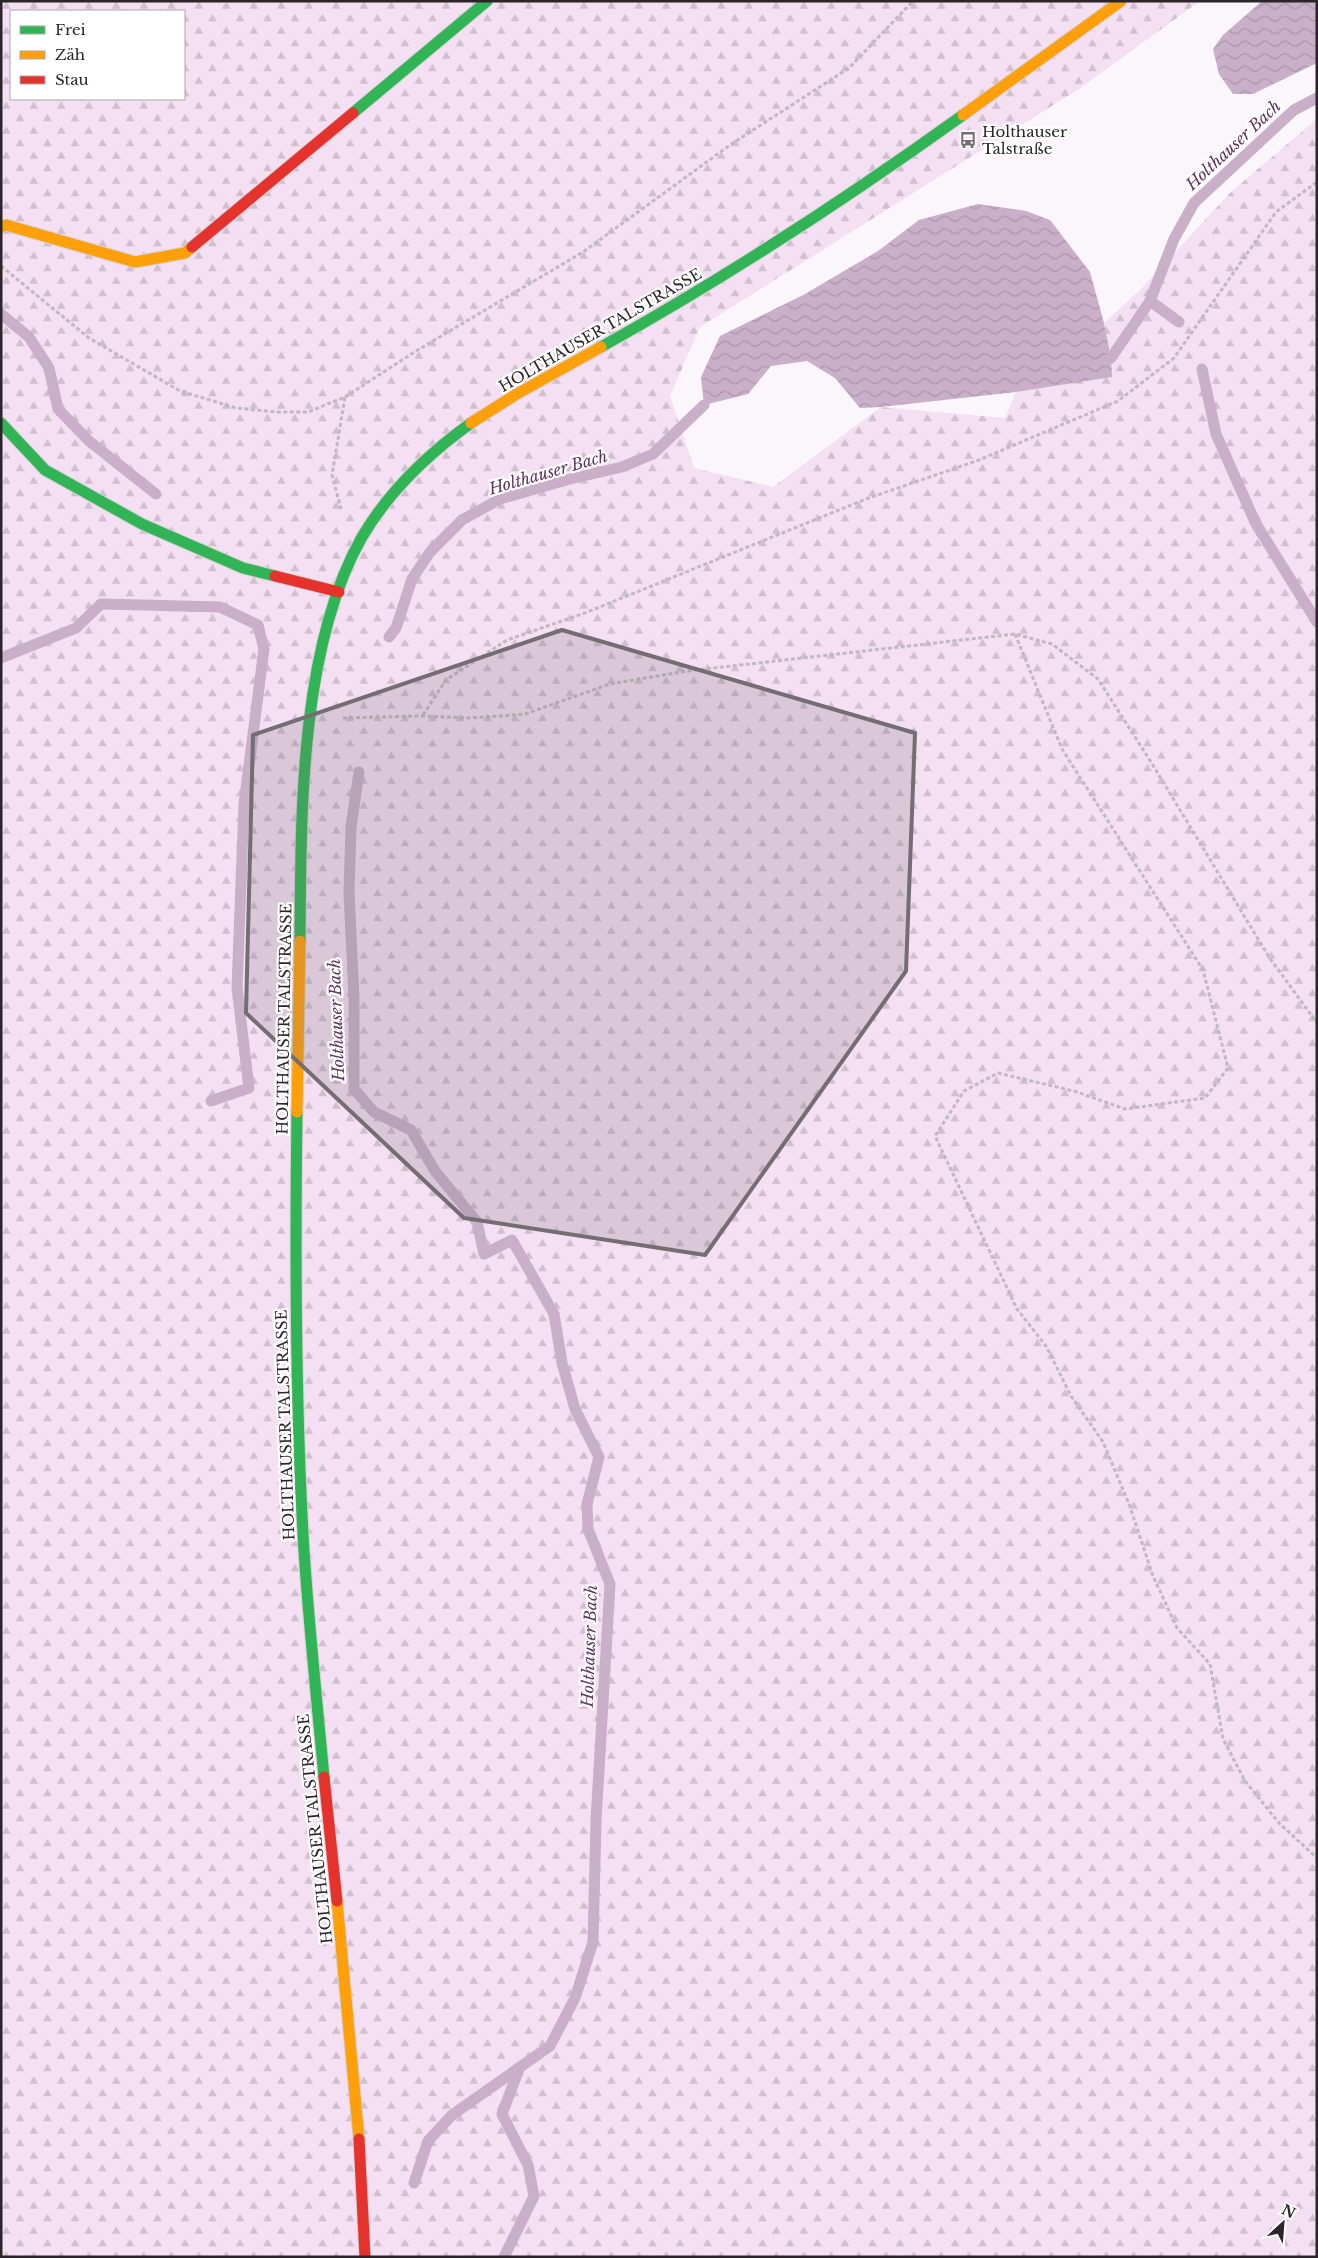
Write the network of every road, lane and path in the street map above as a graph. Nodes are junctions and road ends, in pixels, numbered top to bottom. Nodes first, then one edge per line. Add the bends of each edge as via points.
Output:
1 (487, 1) edge
2 (913, 1) edge
3 (1121, 1) edge
4 (1317, 182) edge
5 (1, 227) edge
6 (1, 266) edge
7 (345, 397) junction
8 (1, 424) edge
9 (342, 512) dead end
10 (339, 592) junction
11 (1015, 634) junction
12 (312, 716) junction
13 (422, 716) junction
14 (1317, 1023) edge
15 (1317, 1858) edge
16 (365, 2257) edge

1 - 5 street via 185,253 134,262 6,225
2 - 7 path via 850,68 730,145 583,252
3 - 10 street, HOLTHAUSER TALSTRASSE via 823,215 659,315 474,421 411,474 383,507 365,533
4 - 13 path via 1276,212 1174,358 1118,401 979,460 866,499 585,613 507,640 446,680
6 - 7 path via 89,338 180,391 236,408 276,412 308,412
7 - 9 path via 332,475
8 - 10 street via 45,470 142,524 243,568
10 - 12 street, HOLTHAUSER TALSTRASSE via 321,654
11 - 13 path via 687,671 610,684 525,714 471,718
11 - 14 path via 1052,644 1098,680 1269,957
11 - 15 path via 1062,749 1203,970 1228,1068 1205,1098 1125,1109 1074,1091 998,1073 964,1091 935,1136 1016,1309 1046,1346 1071,1396 1103,1442 1129,1504 1153,1576 1177,1628 1210,1664 1222,1738 1245,1781 1279,1823
12 - 13 path
12 - 16 street, HOLTHAUSER TALSTRASSE via 302,842 296,1181 298,1434 310,1627 360,2134

